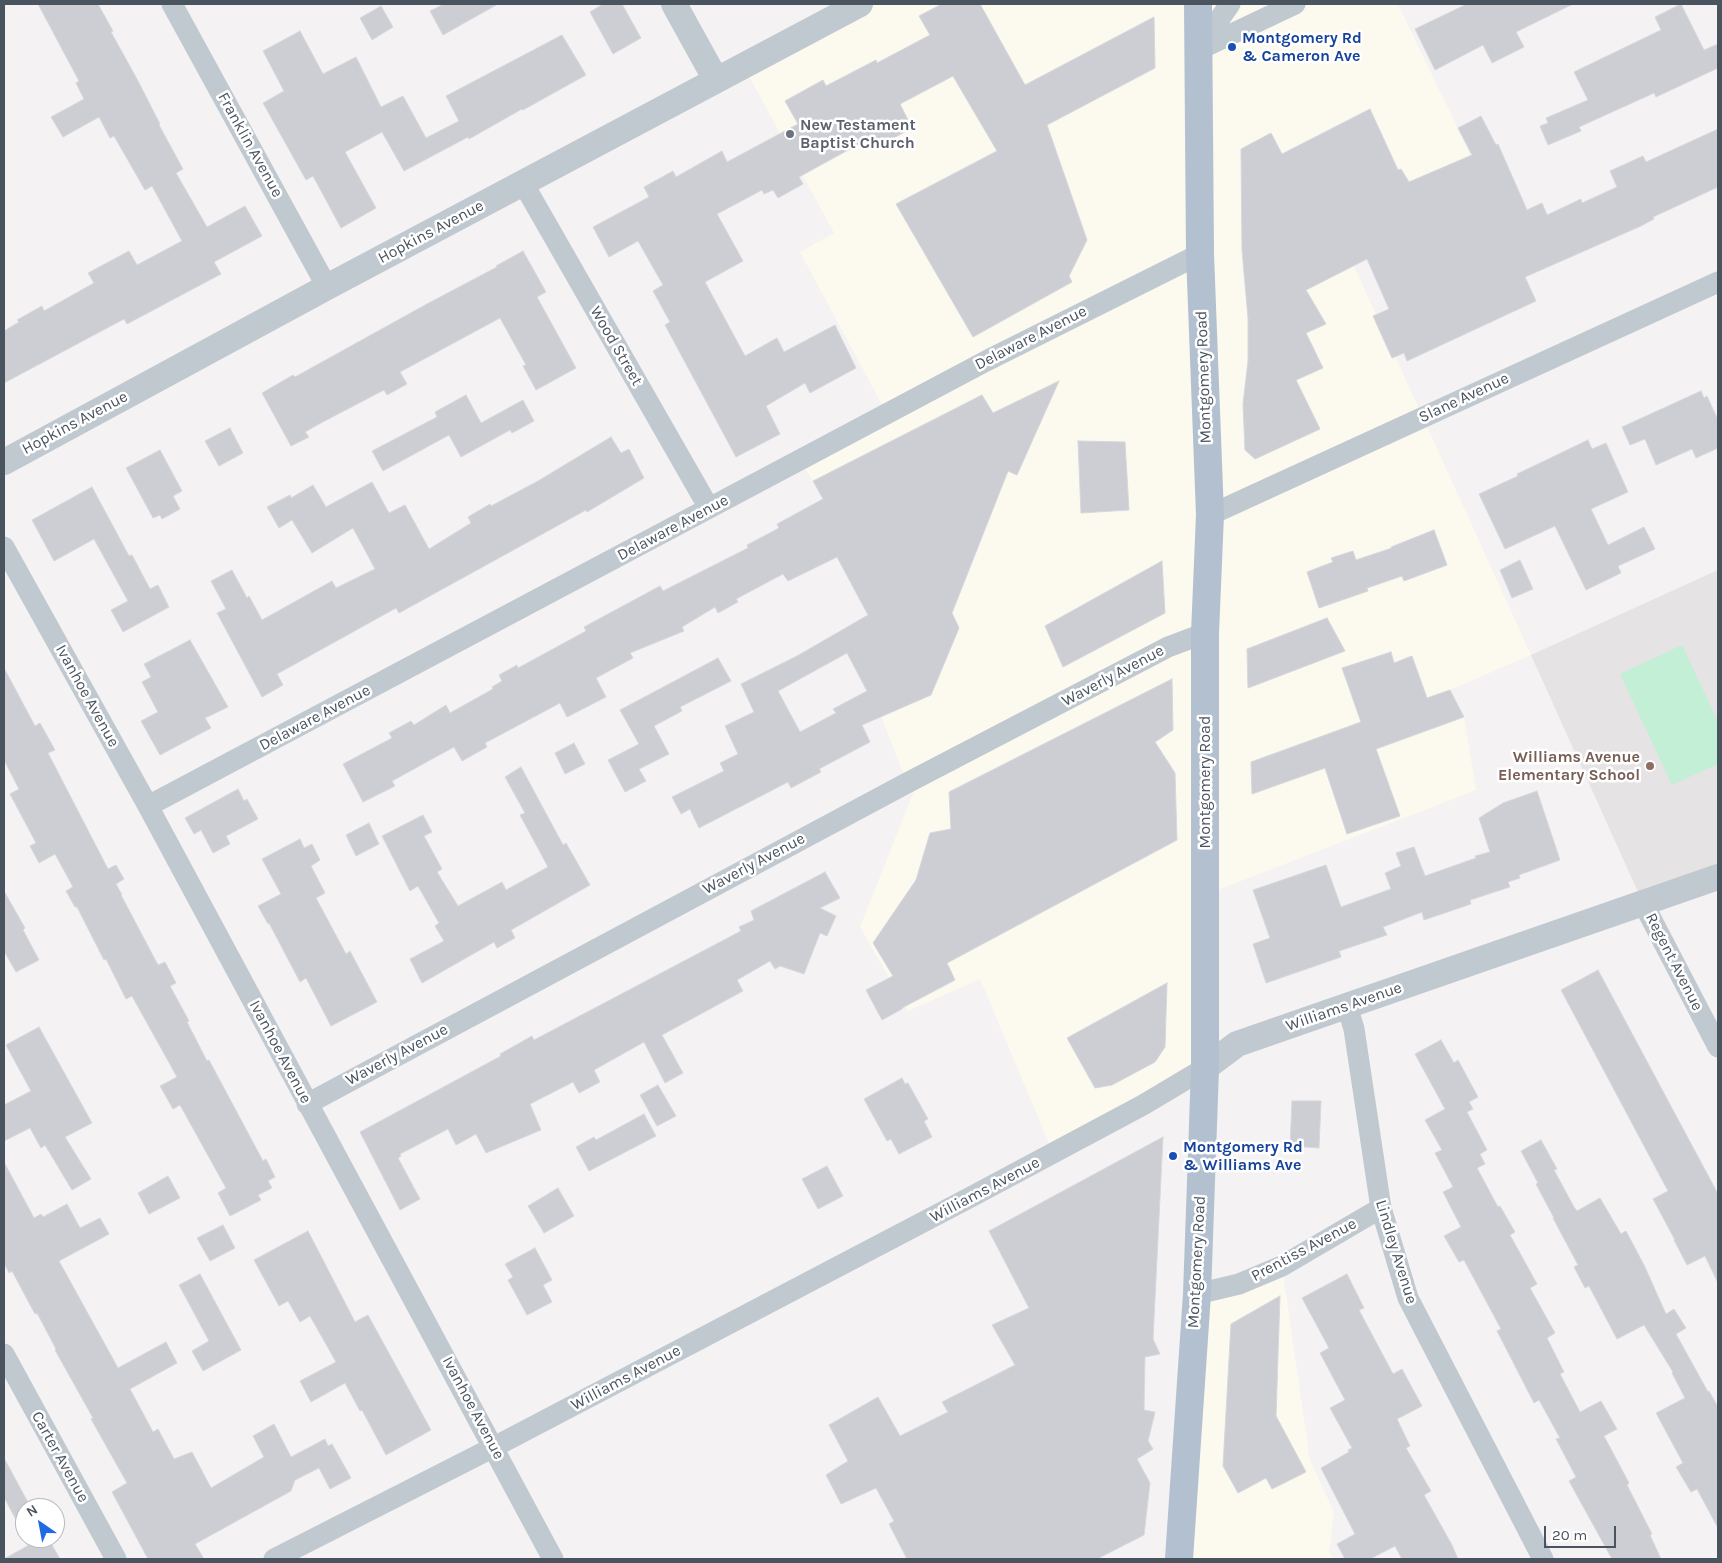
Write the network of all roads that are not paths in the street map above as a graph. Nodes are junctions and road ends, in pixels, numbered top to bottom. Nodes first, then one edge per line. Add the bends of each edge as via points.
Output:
1 (172, 4) edge
2 (674, 4) edge
3 (860, 4) edge
4 (1198, 4) edge
5 (1230, 4) edge
6 (1295, 4) edge
7 (1198, 50) junction
8 (716, 80) junction
9 (523, 183) junction
10 (1200, 254) junction
11 (1718, 282) edge
12 (327, 287) junction
13 (4, 462) edge
14 (709, 508) junction
15 (1210, 515) junction
16 (4, 547) edge
17 (1205, 634) junction
18 (148, 806) junction
19 (1718, 877) edge
20 (1643, 903) junction
21 (1347, 1006) junction
22 (1718, 1047) edge
23 (1205, 1068) junction
24 (308, 1104) junction
25 (1381, 1208) junction
26 (1197, 1294) junction
27 (4, 1354) edge
28 (494, 1447) junction
29 (116, 1559) edge
30 (274, 1559) edge
31 (554, 1559) edge
32 (1179, 1559) edge
33 (1543, 1559) edge

1 - 12 street, Franklin Avenue
2 - 8 street
3 - 8 street, Hopkins Avenue
4 - 7 main road, Montgomery Road
5 - 7 street
6 - 7 street
7 - 10 main road, Montgomery Road
8 - 9 street, Hopkins Avenue
9 - 12 street, Hopkins Avenue
9 - 14 street, Wood Street
10 - 14 street, Delaware Avenue via 988,360
10 - 15 main road, Montgomery Road
11 - 15 street, Slane Avenue
12 - 13 street, Hopkins Avenue
14 - 18 street, Delaware Avenue
15 - 17 main road, Montgomery Road
16 - 18 street, Ivanhoe Avenue
17 - 23 main road, Montgomery Road
17 - 24 street, Waverly Avenue via 1168,647 907,783
18 - 24 street, Ivanhoe Avenue
19 - 20 street, Williams Avenue
20 - 21 street, Williams Avenue
20 - 22 street, Regent Avenue
21 - 23 street, Williams Avenue via 1236,1044
21 - 25 street, Lindley Avenue via 1354,1029
23 - 26 main road, Montgomery Road
23 - 28 street, Williams Avenue via 1143,1105
24 - 28 street, Ivanhoe Avenue
25 - 26 street, Prentiss Avenue via 1282,1266 1239,1284
25 - 33 street, Lindley Avenue via 1408,1298
26 - 32 main road, Montgomery Road
27 - 29 street, Carter Avenue
28 - 30 street, Williams Avenue
28 - 31 street, Ivanhoe Avenue

